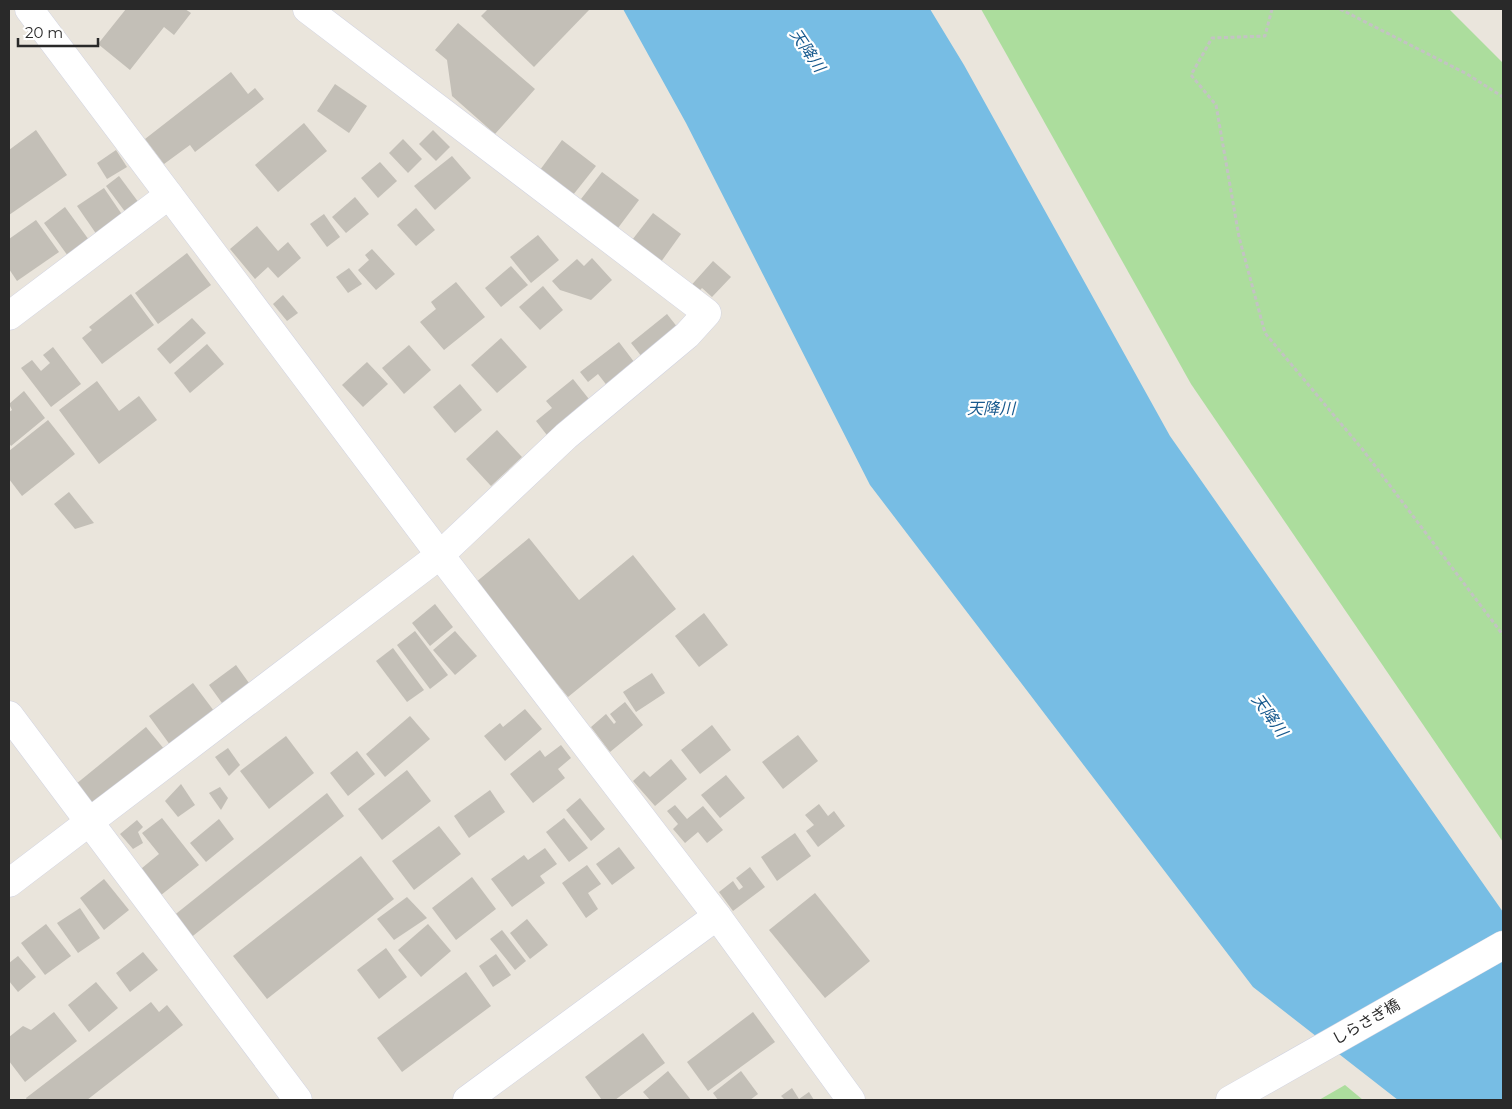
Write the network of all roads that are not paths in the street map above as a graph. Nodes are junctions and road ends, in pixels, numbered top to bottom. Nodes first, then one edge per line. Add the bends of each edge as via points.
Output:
1 (29, 9) edge
2 (308, 9) edge
3 (170, 195) junction
4 (9, 316) edge
5 (440, 555) junction
6 (9, 715) edge
7 (90, 821) junction
8 (9, 883) edge
9 (717, 916) junction
10 (1503, 945) edge
11 (298, 1100) edge
12 (467, 1100) edge
13 (851, 1100) edge
14 (1230, 1100) edge

1 - 3 street
2 - 5 street via 707,313 687,335 566,436
3 - 4 street
3 - 5 street
5 - 7 street
5 - 9 street
6 - 7 street
7 - 8 street
7 - 11 street
9 - 12 street
9 - 13 street
10 - 14 street, しらさぎ橋

